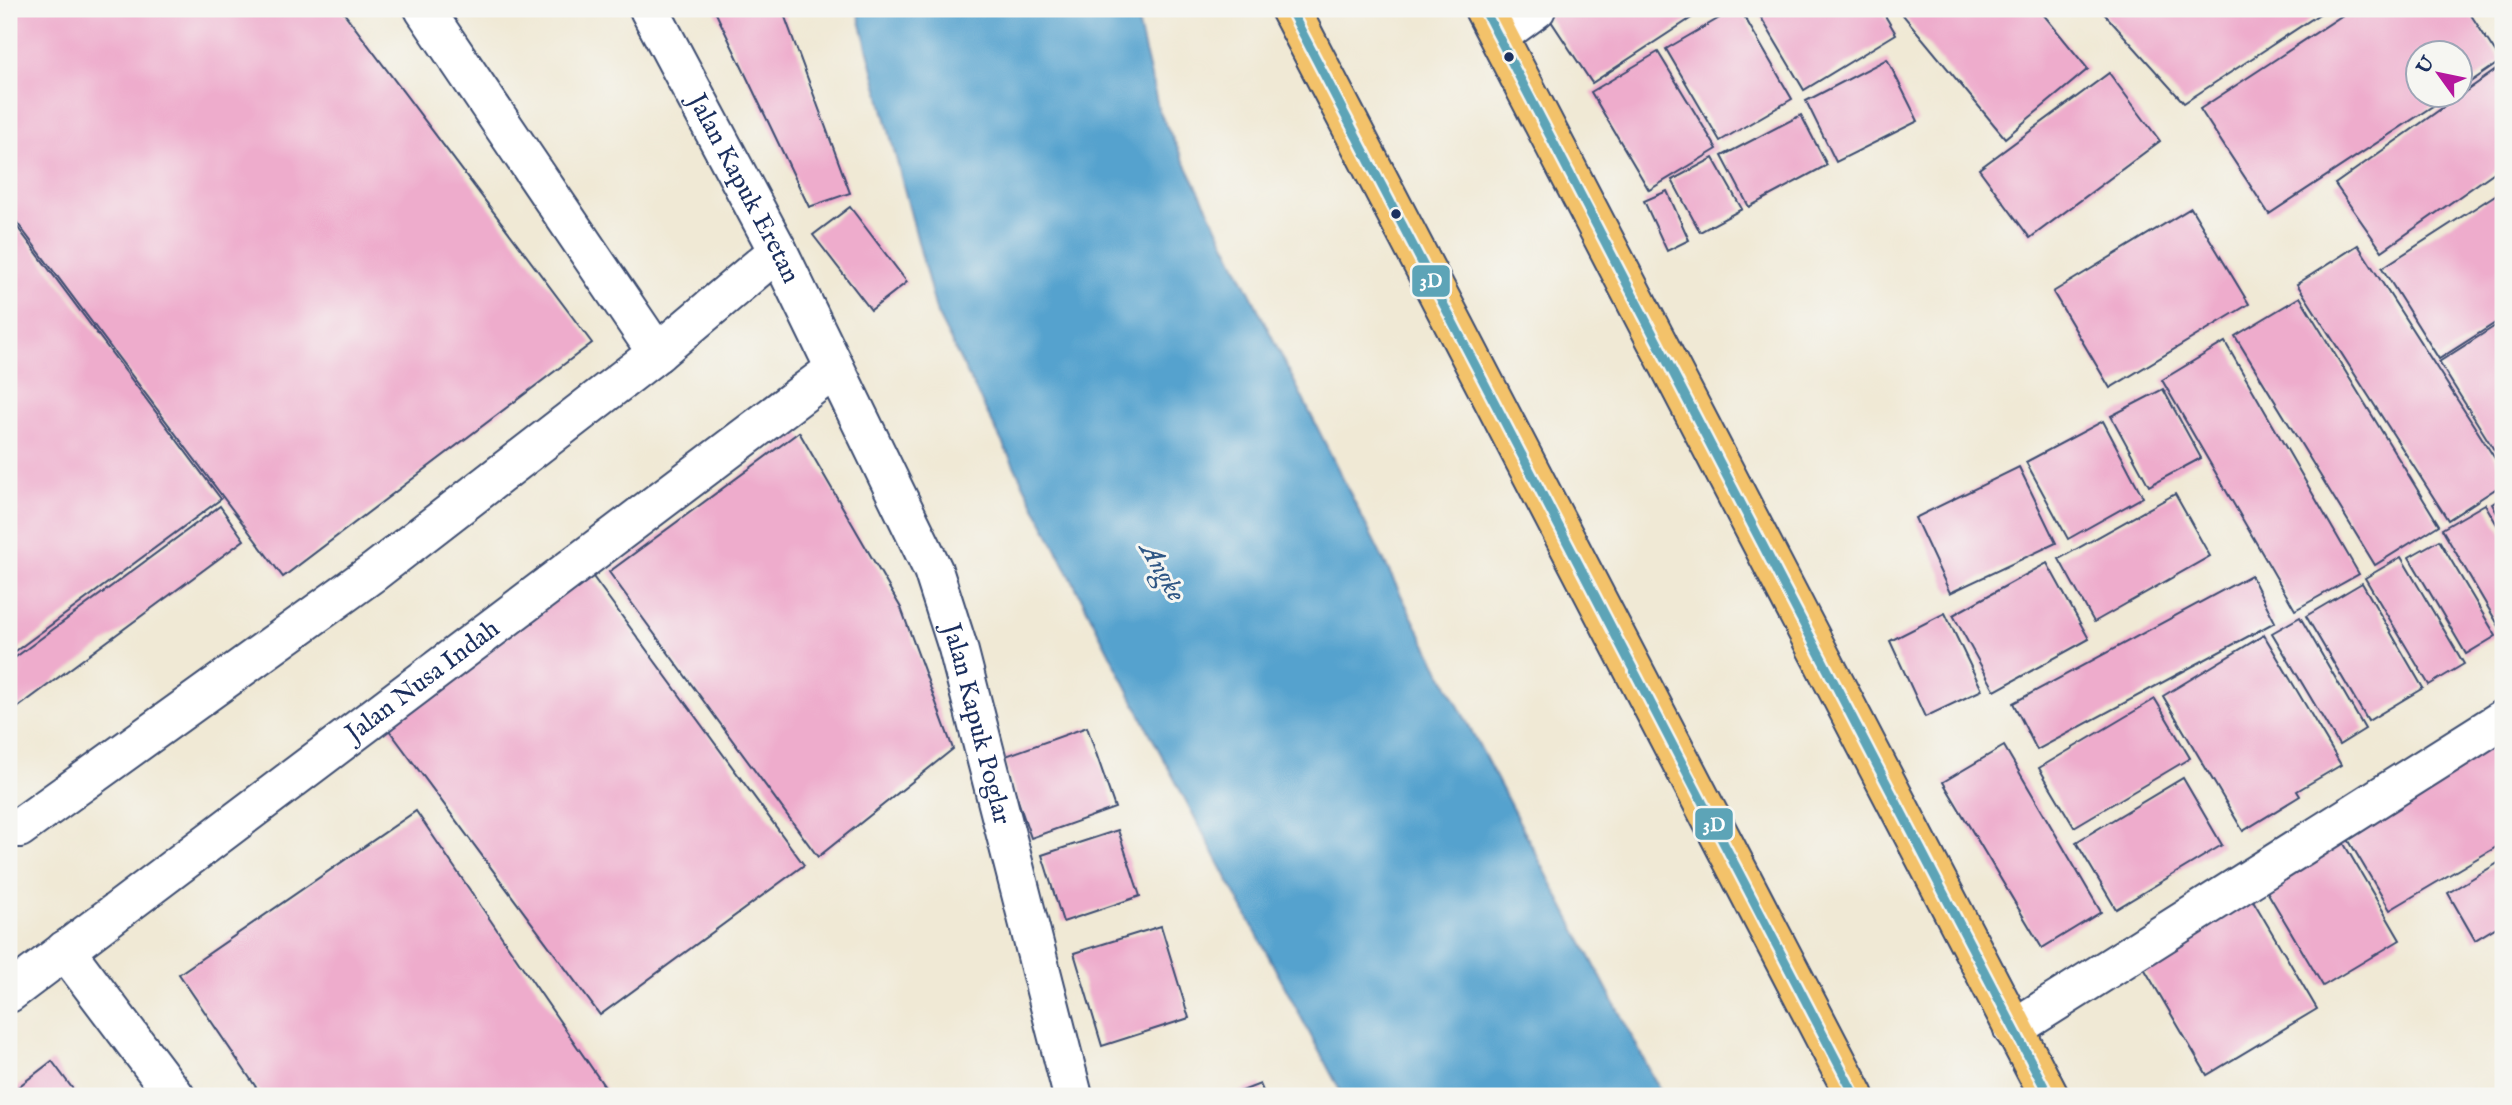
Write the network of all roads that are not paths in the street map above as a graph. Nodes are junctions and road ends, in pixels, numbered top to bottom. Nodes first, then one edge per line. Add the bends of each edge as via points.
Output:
1 (424, 9) edge
2 (649, 9) edge
3 (1290, 9) edge
4 (1536, 9) edge
5 (1491, 22) edge
6 (778, 251) junction
7 (657, 353) junction
8 (835, 369) junction
9 (2503, 719) edge
10 (19, 828) dead end
11 (65, 950) junction
12 (9, 993) edge
13 (2013, 1029) junction
14 (175, 1096) edge
15 (1073, 1096) edge
16 (1855, 1096) edge
17 (2049, 1096) edge

1 - 7 street
2 - 6 street, Jalan Kapuk Eretan
3 - 16 main road
4 - 5 street
5 - 13 main road
6 - 7 street
6 - 8 street, Jalan Kapuk Eretan
7 - 10 street via 374,572
8 - 11 street, Jalan Nusa Indah
8 - 15 street, Jalan Kapuk Poglar via 933,570 958,648
9 - 13 street
11 - 12 street, Jalan Nusa Indah
11 - 14 street
13 - 17 main road

